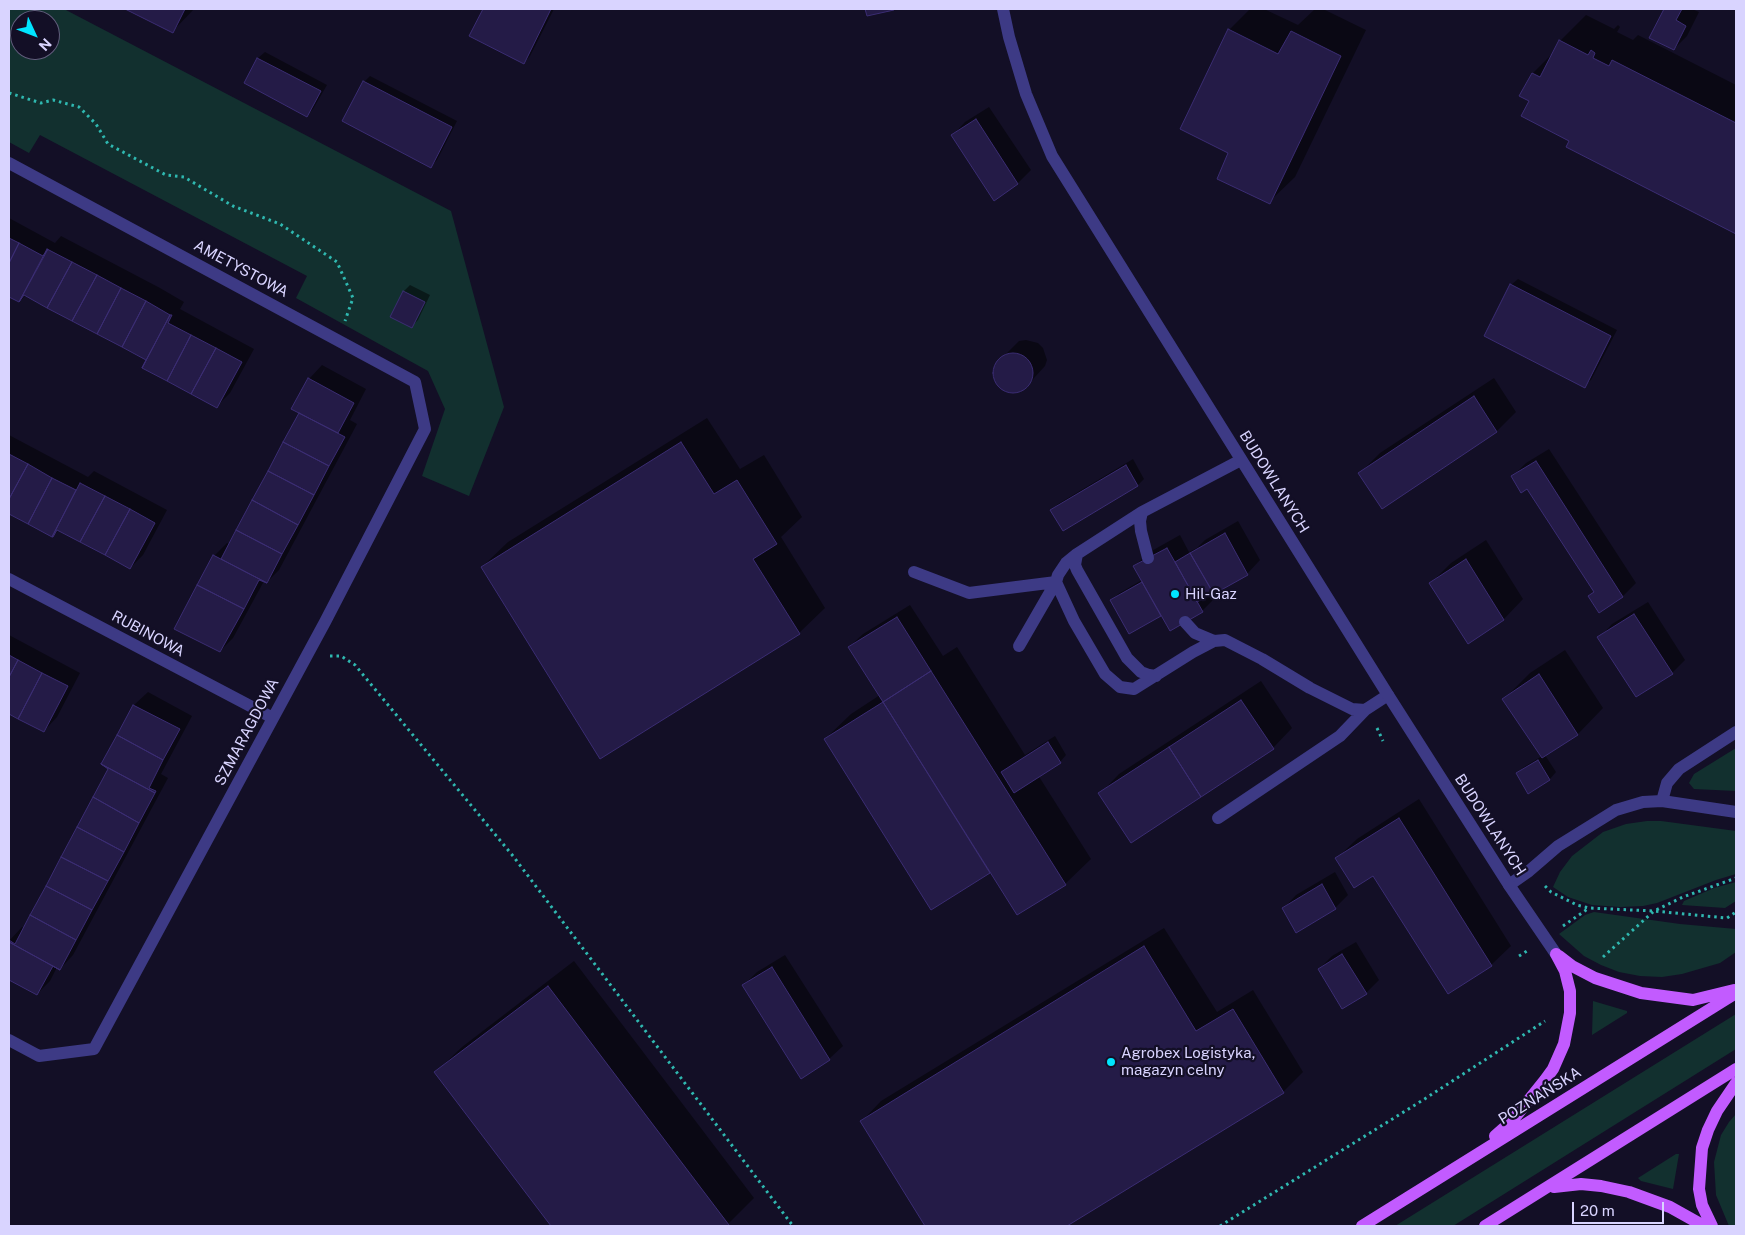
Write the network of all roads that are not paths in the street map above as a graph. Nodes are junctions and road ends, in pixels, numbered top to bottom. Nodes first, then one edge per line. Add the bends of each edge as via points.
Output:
1 (1003, 9) edge
2 (9, 163) edge
3 (425, 429) joint
4 (1240, 460) junction
5 (1142, 512) junction
6 (1077, 554) junction
7 (1148, 558) dead end
8 (914, 572) dead end
9 (9, 579) edge
10 (1056, 582) junction
11 (1185, 622) dead end
12 (1214, 642) junction
13 (1019, 646) dead end
14 (1156, 676) junction
15 (1388, 695) junction
16 (1365, 710) junction
17 (273, 718) junction
18 (1736, 732) edge
19 (1662, 801) junction
20 (1736, 812) edge
21 (1218, 818) dead end
22 (1509, 885) junction
23 (1556, 954) junction
24 (1736, 991) edge
25 (9, 1040) edge
26 (1736, 1069) edge
27 (1736, 1083) edge
28 (1458, 1166) junction
29 (1535, 1195) junction
30 (1362, 1226) edge
31 (1485, 1226) edge
32 (1704, 1226) edge
33 (1712, 1226) edge

1 - 4 street, BUDOWLANYCH via 1026,94 1052,156
2 - 3 street, AMETYSTOWA via 415,382
3 - 17 street, SZMARAGDOWA
4 - 5 street
4 - 15 street, BUDOWLANYCH
5 - 6 street
5 - 7 street via 1141,531
6 - 10 street via 1066,563
6 - 14 street via 1077,570 1127,658 1141,672
8 - 10 street via 969,593
9 - 17 street, RUBINOWA
10 - 13 street
10 - 14 street via 1104,674 1120,687 1134,689
11 - 12 street via 1195,633
12 - 14 street
12 - 16 street via 1232,642 1310,688 1352,709
15 - 16 street
15 - 22 street, BUDOWLANYCH
16 - 21 street via 1340,736
17 - 25 street, SZMARAGDOWA via 94,1049 40,1056
18 - 19 street via 1679,769 1667,783
19 - 20 street
19 - 22 street via 1643,802 1616,810 1558,846
22 - 23 street, BUDOWLANYCH
23 - 24 main road via 1595,978 1641,993 1693,1000
23 - 28 main road via 1568,981 1571,1003 1560,1056 1512,1121
24 - 28 main road, POZNAŃSKA
26 - 29 main road
27 - 33 main road via 1717,1111 1702,1148 1699,1189
28 - 30 main road, POZNAŃSKA
29 - 31 main road
29 - 32 main road via 1564,1185 1610,1187 1660,1202

